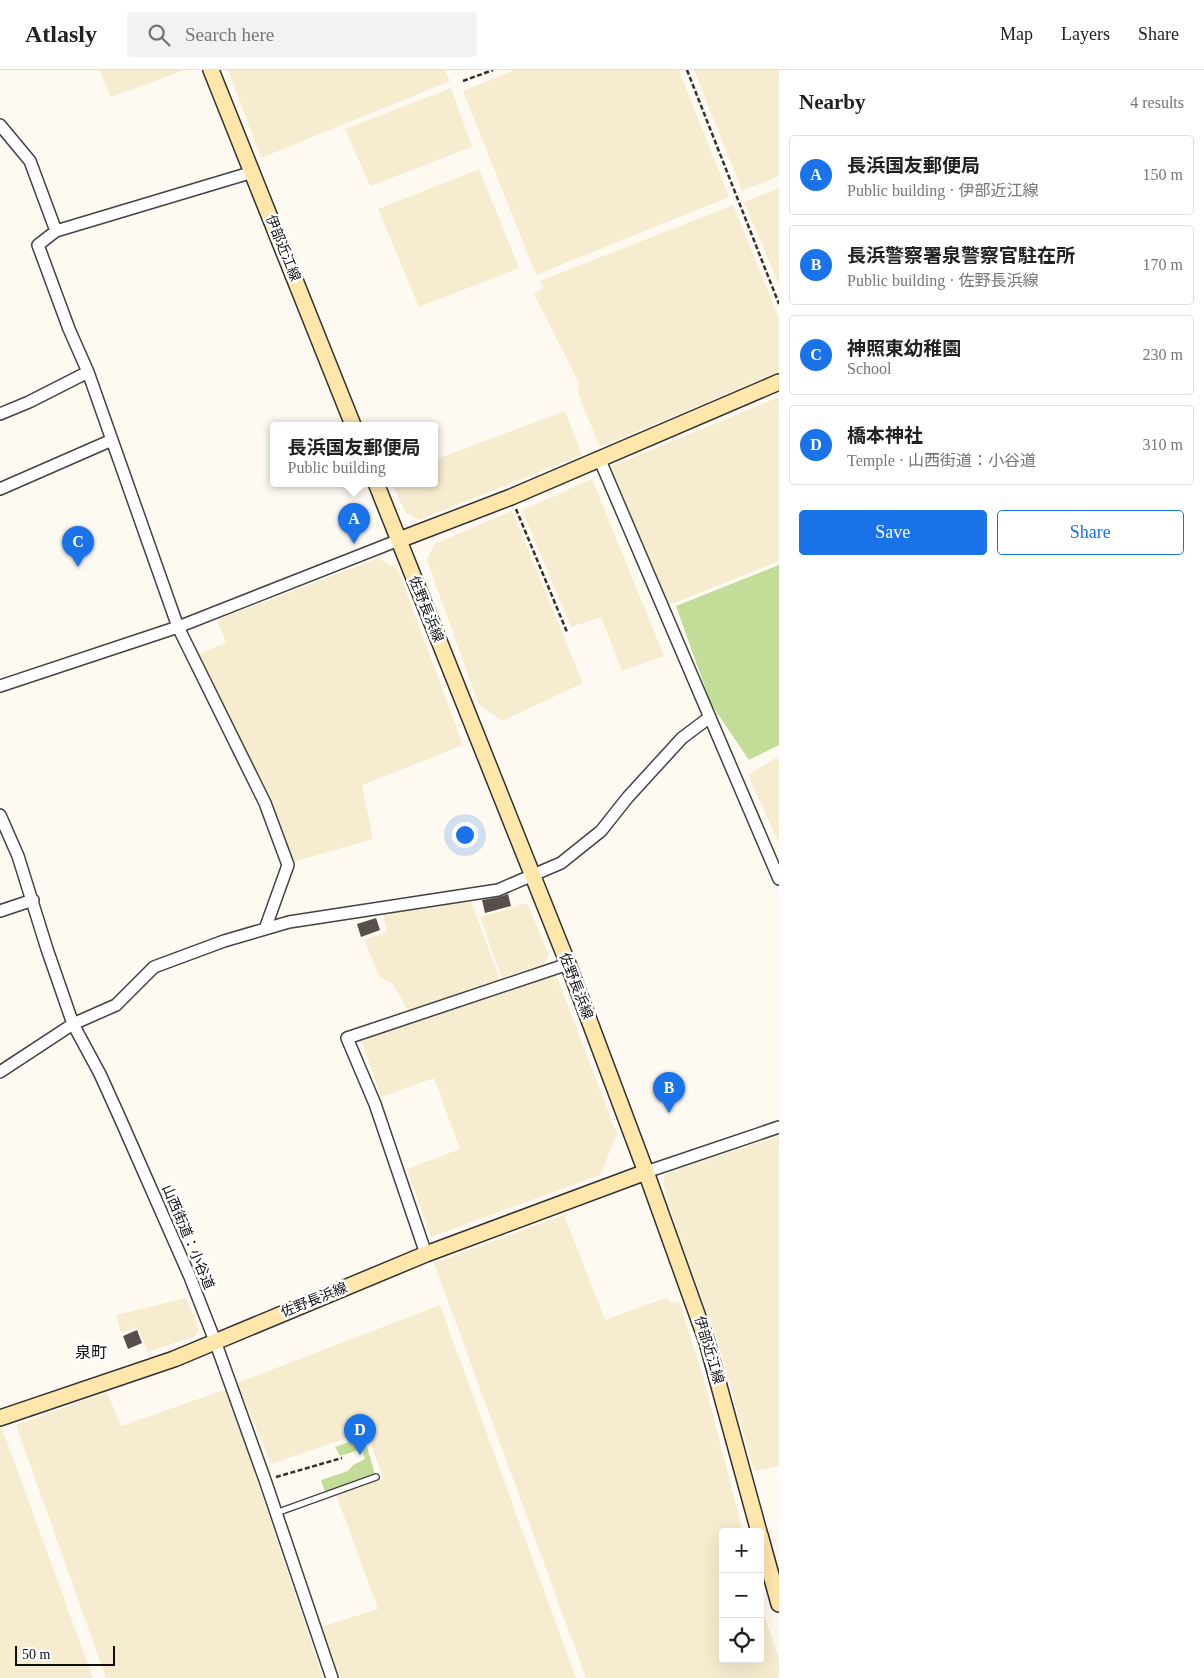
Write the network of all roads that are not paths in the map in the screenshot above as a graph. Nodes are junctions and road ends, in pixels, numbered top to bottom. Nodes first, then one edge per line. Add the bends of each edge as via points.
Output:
1 (211, 70) edge
2 (0, 125) edge
3 (252, 172) junction
4 (56, 230) junction
5 (88, 372) junction
6 (779, 382) edge
7 (0, 414) edge
8 (353, 422) edge
9 (112, 440) junction
10 (599, 458) junction
11 (378, 487) edge
12 (0, 489) edge
13 (399, 540) junction
14 (178, 628) junction
15 (0, 686) edge
16 (710, 717) junction
17 (0, 815) edge
18 (532, 876) junction
19 (779, 879) edge
20 (33, 900) junction
21 (0, 911) edge
22 (265, 929) junction
23 (568, 964) junction
24 (73, 1024) junction
25 (0, 1072) edge
26 (779, 1127) edge
27 (646, 1172) junction
28 (426, 1254) junction
29 (215, 1341) junction
30 (0, 1418) edge
31 (376, 1477) dead end
32 (276, 1513) junction
33 (759, 1528) edge
34 (764, 1548) edge
35 (779, 1604) edge
36 (332, 1678) edge

1 - 3 main road, 伊部近江線
2 - 4 street via 30,161
3 - 4 street
3 - 8 main road, 伊部近江線
4 - 5 street via 38,245
5 - 7 street
5 - 9 street
6 - 10 main road
9 - 12 street
9 - 14 street
10 - 13 main road
10 - 16 street
11 - 13 main road
13 - 14 street
13 - 18 main road, 佐野長浜線
14 - 15 street
14 - 22 street via 265,804 288,866
16 - 18 street via 682,738 600,831 561,863
16 - 19 street
17 - 20 street, 山西街道：小谷道
18 - 22 street via 498,890 289,922
18 - 23 main road, 佐野長浜線
20 - 21 street
20 - 24 street, 山西街道：小谷道 via 46,949
22 - 24 street via 154,967 116,1005
23 - 27 main road, 佐野長浜線
23 - 28 street via 347,1038 375,1104
24 - 25 street
24 - 29 street, 山西街道：小谷道 via 100,1074
26 - 27 street
27 - 28 main road, 佐野長浜線
27 - 33 main road, 伊部近江線 via 708,1342
28 - 29 main road, 佐野長浜線
29 - 30 main road, 佐野長浜線 via 174,1359
29 - 32 street, 山西街道：小谷道
31 - 32 lane
32 - 36 street, 山西街道：小谷道
34 - 35 main road, 伊部近江線

